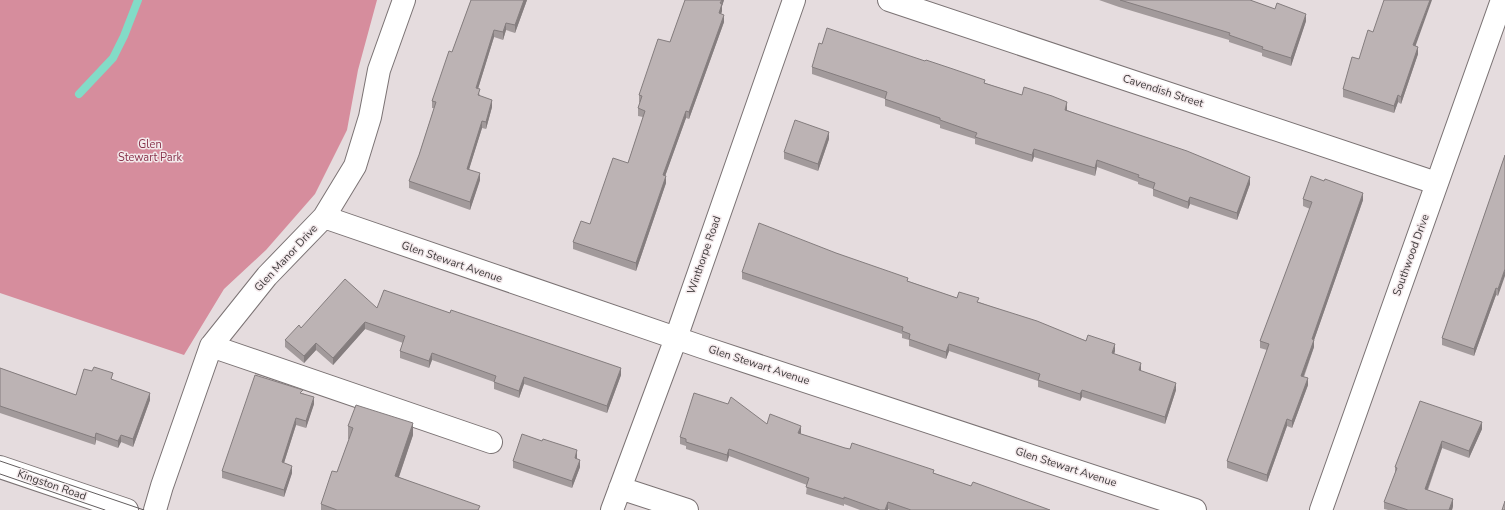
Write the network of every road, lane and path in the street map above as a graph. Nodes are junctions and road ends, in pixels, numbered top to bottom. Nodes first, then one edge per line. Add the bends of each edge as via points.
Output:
1 (404, 0) edge
2 (794, 0) edge
3 (889, 0) edge
4 (1502, 0) edge
5 (1436, 183) junction
6 (324, 217) junction
7 (676, 338) junction
8 (211, 346) junction
9 (491, 442) dead end
10 (0, 467) edge
11 (620, 488) junction
12 (126, 510) edge
13 (155, 510) edge
14 (612, 510) edge
15 (687, 510) edge
16 (1195, 510) edge
17 (1321, 510) edge

1 - 6 street, Glen Manor Drive via 380,70 370,117 355,166
2 - 7 street, Winthorpe Road
3 - 5 street, Cavendish Street
4 - 5 street, Southwood Drive
5 - 17 street, Southwood Drive
6 - 7 street, Glen Stewart Avenue
6 - 8 street, Glen Manor Drive via 267,276
7 - 11 street, Winthorpe Road
7 - 16 street, Glen Stewart Avenue
8 - 9 street
8 - 13 street, Glen Manor Drive
10 - 12 street, Kingston Road
11 - 14 street, Winthorpe Road
11 - 15 street

